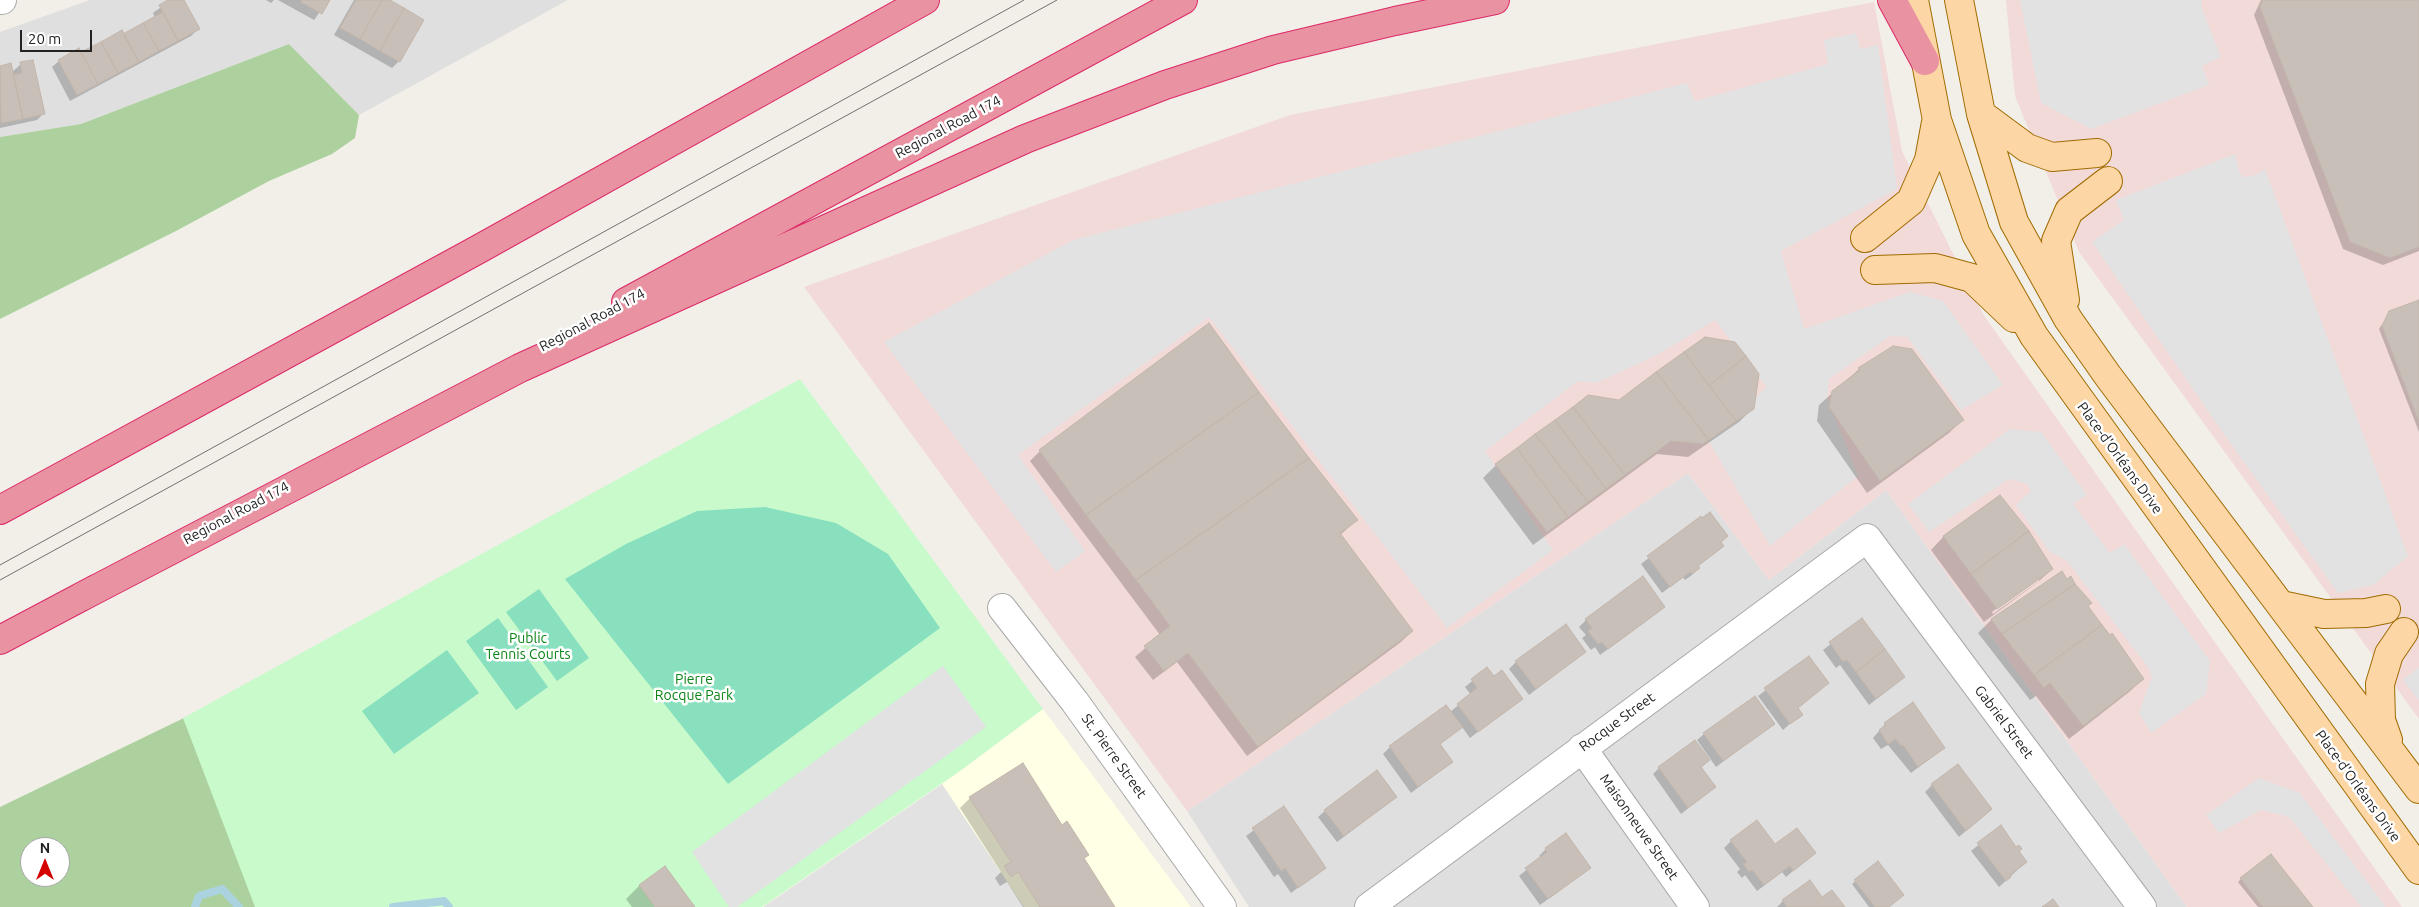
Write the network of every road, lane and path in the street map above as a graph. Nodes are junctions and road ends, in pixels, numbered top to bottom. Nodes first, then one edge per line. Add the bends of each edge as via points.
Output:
1 (892, 0) edge
2 (925, 0) edge
3 (1183, 0) edge
4 (1459, 0) edge
5 (1495, 0) edge
6 (1892, 0) edge
7 (1914, 0) edge
8 (1959, 0) edge
9 (1395, 21) junction
10 (1925, 61) junction
11 (1981, 114) junction
12 (1937, 120) junction
13 (2098, 153) dead end
14 (2108, 181) dead end
15 (1865, 238) dead end
16 (479, 249) junction
17 (1875, 270) dead end
18 (2068, 319) junction
19 (2034, 336) junction
20 (0, 510) edge
21 (1867, 538) joint
22 (81, 597) junction
23 (2281, 605) junction
24 (1002, 608) dead end
25 (2386, 609) dead end
26 (2404, 632) dead end
27 (0, 640) edge
28 (1582, 748) junction
29 (2390, 751) junction
30 (2419, 789) edge
31 (2419, 870) edge
32 (1222, 907) edge
33 (1369, 907) edge
34 (1695, 907) edge
35 (2142, 907) edge

1 - 16 highway
2 - 16 highway
3 - 22 highway, Regional Road 174
4 - 9 highway
5 - 9 highway
6 - 10 highway
7 - 10 main road, Place-d'Orléans Drive
8 - 11 main road
9 - 22 highway via 1273,50 1165,85 1024,139 520,368
10 - 12 main road, Place-d'Orléans Drive
11 - 13 main road via 2026,148 2052,157
11 - 18 main road via 2014,222
12 - 15 main road via 1929,160 1911,201
12 - 19 main road, Place-d'Orléans Drive via 1976,234
14 - 18 main road via 2069,211 2056,241
16 - 20 highway
17 - 19 main road via 1935,268 1972,278
18 - 23 main road
19 - 31 main road, Place-d'Orléans Drive
21 - 28 street, Rocque Street
21 - 35 street, Gabriel Street
22 - 27 highway, Regional Road 174
23 - 25 main road via 2324,614
23 - 29 main road
24 - 32 street, St. Pierre Street via 1075,702
26 - 29 main road via 2389,654 2380,684 2381,720
28 - 33 street, Rocque Street
28 - 34 street, Maisonneuve Street
29 - 30 main road

